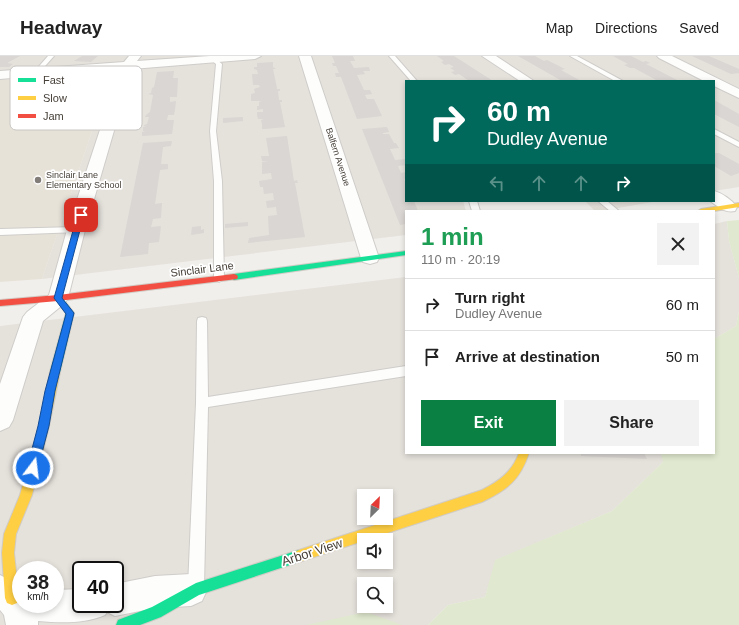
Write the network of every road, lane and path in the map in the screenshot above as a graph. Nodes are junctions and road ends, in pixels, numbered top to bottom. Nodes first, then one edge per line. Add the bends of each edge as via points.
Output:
1 (51, 56) edge
2 (255, 56) edge
3 (305, 56) edge
4 (392, 56) edge
5 (488, 56) edge
6 (572, 56) edge
7 (663, 56) edge
8 (214, 58) edge
9 (131, 61) edge
10 (42, 66) edge
11 (88, 66) edge
12 (10, 74) edge
13 (0, 75) edge
14 (413, 80) edge
15 (526, 80) edge
16 (618, 80) edge
17 (712, 80) edge
18 (715, 82) edge
19 (739, 94) edge
20 (109, 130) edge
21 (715, 132) edge
22 (739, 145) edge
23 (715, 196) edge
24 (603, 202) edge
25 (734, 206) edge
26 (614, 210) edge
27 (708, 210) edge
28 (76, 230) junction
29 (0, 232) edge
30 (405, 254) edge
31 (370, 258) junction
32 (218, 280) junction
33 (58, 298) junction
34 (0, 303) edge
35 (202, 321) dead end
36 (405, 371) edge
37 (202, 403) junction
38 (0, 420) edge
39 (524, 454) edge
40 (196, 589) junction
41 (12, 594) edge
42 (124, 598) edge
43 (123, 625) edge

1 - 10 lane
2 - 8 street
3 - 31 street, Balfern Avenue
4 - 14 lane
5 - 15 street
6 - 16 lane
7 - 17 street
8 - 9 street
8 - 32 lane via 219,64 213,131 218,181
9 - 11 street
12 - 13 street
18 - 19 street
20 - 28 street
21 - 22 lane
23 - 25 street
24 - 26 lane
25 - 27 street
28 - 29 lane
28 - 33 street
30 - 31 street, Sinclair Lane
31 - 32 street, Sinclair Lane
32 - 33 street, Sinclair Lane
33 - 34 street, Sinclair Lane
33 - 38 street via 34,317
33 - 41 street via 70,313 26,496 10,534 8,553
35 - 37 lane
36 - 37 lane
37 - 40 lane
39 - 40 street, Arbor View via 513,478 496,490 469,502
40 - 42 street, Arbor View via 155,592
40 - 43 street, Arbor View via 156,612

